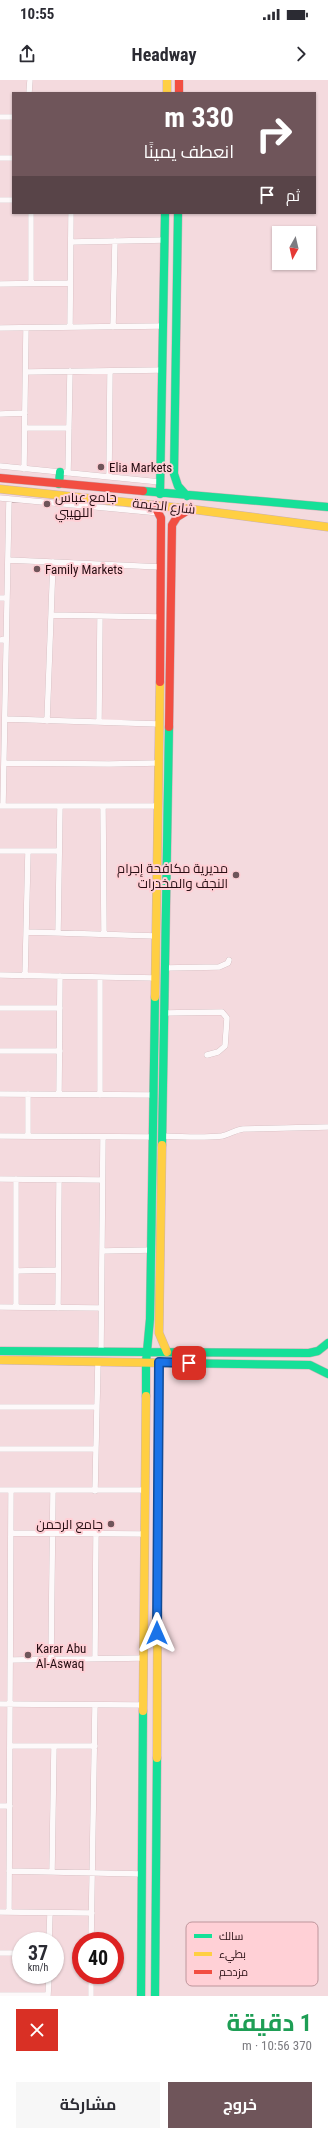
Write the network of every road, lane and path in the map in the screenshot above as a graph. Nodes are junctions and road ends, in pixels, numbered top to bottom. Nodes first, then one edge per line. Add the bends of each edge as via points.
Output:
1 (30, 80) edge
2 (167, 80) edge
3 (179, 80) edge
4 (30, 92) edge
5 (167, 92) edge
6 (179, 92) edge
7 (0, 117) edge
8 (12, 117) edge
9 (0, 158) edge
10 (12, 158) edge
11 (0, 200) edge
12 (12, 200) edge
13 (30, 214) edge
14 (71, 214) edge
15 (165, 214) edge
16 (178, 214) edge
17 (178, 233) junction
18 (165, 236) junction
19 (115, 241) junction
20 (71, 242) junction
21 (31, 283) junction
22 (70, 283) junction
23 (0, 284) edge
24 (163, 326) junction
25 (70, 327) junction
26 (113, 327) junction
27 (0, 328) edge
28 (26, 328) junction
29 (162, 370) junction
30 (110, 371) junction
31 (26, 372) junction
32 (70, 372) junction
33 (25, 413) junction
34 (0, 414) edge
35 (25, 428) junction
36 (69, 428) junction
37 (160, 465) junction
38 (174, 465) junction
39 (0, 466) edge
40 (24, 469) junction
41 (60, 472) junction
42 (68, 473) junction
43 (109, 477) junction
44 (0, 478) edge
45 (160, 482) junction
46 (59, 484) junction
47 (0, 489) edge
48 (160, 494) junction
49 (188, 496) junction
50 (0, 498) edge
51 (9, 499) junction
52 (154, 505) junction
53 (328, 507) edge
54 (190, 509) junction
55 (160, 516) junction
56 (174, 521) junction
57 (328, 527) edge
58 (8, 560) junction
59 (53, 562) junction
60 (161, 567) junction
61 (0, 598) edge
62 (7, 598) junction
63 (51, 615) junction
64 (100, 616) junction
65 (161, 617) junction
66 (3, 640) edge
67 (3, 681) edge
68 (5, 719) junction
69 (47, 720) junction
70 (99, 722) junction
71 (159, 724) junction
72 (4, 763) junction
73 (158, 763) junction
74 (2, 806) edge
75 (60, 806) junction
76 (103, 806) junction
77 (158, 806) junction
78 (0, 851) edge
79 (28, 851) junction
80 (59, 851) junction
81 (166, 918) junction
82 (156, 919) junction
83 (27, 932) junction
84 (58, 933) junction
85 (104, 934) junction
86 (156, 936) junction
87 (156, 948) junction
88 (166, 948) junction
89 (228, 960) dead end
90 (165, 968) junction
91 (0, 975) edge
92 (25, 976) junction
93 (60, 976) junction
94 (100, 977) junction
95 (156, 978) junction
96 (0, 1008) edge
97 (60, 1008) junction
98 (164, 1013) junction
99 (0, 1051) edge
100 (60, 1051) junction
101 (207, 1055) dead end
102 (0, 1094) edge
103 (28, 1094) junction
104 (60, 1095) junction
105 (100, 1095) junction
106 (154, 1095) junction
107 (328, 1127) edge
108 (0, 1136) edge
109 (28, 1136) junction
110 (162, 1136) junction
111 (103, 1137) junction
112 (153, 1137) junction
113 (0, 1179) edge
114 (16, 1179) junction
115 (59, 1180) junction
116 (102, 1180) junction
117 (152, 1250) junction
118 (102, 1251) junction
119 (58, 1270) junction
120 (16, 1271) junction
121 (0, 1307) edge
122 (16, 1307) junction
123 (58, 1308) junction
124 (101, 1308) junction
125 (326, 1346) edge
126 (0, 1351) edge
127 (63, 1351) junction
128 (101, 1352) junction
129 (167, 1352) junction
130 (146, 1353) junction
131 (0, 1360) edge
132 (63, 1361) junction
133 (98, 1361) junction
134 (146, 1362) junction
135 (159, 1362) junction
136 (326, 1371) edge
137 (0, 1407) edge
138 (97, 1407) junction
139 (0, 1449) edge
140 (96, 1449) junction
141 (0, 1490) edge
142 (11, 1490) junction
143 (53, 1490) junction
144 (145, 1490) junction
145 (95, 1491) junction
146 (11, 1533) junction
147 (96, 1533) junction
148 (53, 1534) junction
149 (144, 1534) junction
150 (144, 1648) junction
151 (157, 1649) junction
152 (95, 1658) junction
153 (144, 1658) junction
154 (51, 1659) junction
155 (11, 1660) junction
156 (143, 1671) junction
157 (157, 1671) junction
158 (0, 1704) edge
159 (10, 1705) junction
160 (95, 1705) junction
161 (143, 1705) junction
162 (10, 1746) junction
163 (54, 1746) junction
164 (95, 1746) junction
165 (0, 1806) edge
166 (10, 1806) junction
167 (9, 1871) junction
168 (52, 1872) junction
169 (93, 1873) junction
170 (142, 1874) junction
171 (0, 1912) edge
172 (9, 1912) junction
173 (50, 1912) junction
174 (92, 1914) junction
175 (49, 1932) edge
176 (91, 1932) edge
177 (0, 1953) edge
178 (12, 1953) edge
179 (141, 1973) junction
180 (155, 1973) junction
181 (49, 1984) edge
182 (91, 1984) edge
183 (0, 1995) edge
184 (48, 1996) edge
185 (90, 1996) edge
186 (141, 1996) edge
187 (155, 1996) edge

1 - 4 street
2 - 5 street
3 - 6 street
7 - 8 street
9 - 10 street
11 - 12 street
13 - 21 street
14 - 20 street
15 - 18 street
16 - 17 street
17 - 18 street via 171,227
17 - 38 street
18 - 19 street
18 - 24 street
19 - 20 street
19 - 26 street
20 - 22 street
21 - 22 street
21 - 23 street
22 - 25 street
24 - 26 street
24 - 29 street
25 - 26 street
25 - 28 street
27 - 28 street
28 - 31 street
29 - 30 street
29 - 37 street
30 - 32 street
30 - 43 street
31 - 32 street
31 - 33 street
32 - 36 street
33 - 34 street
33 - 35 street
35 - 36 street
35 - 40 street
36 - 42 street
37 - 38 street
37 - 45 street
38 - 49 street via 175,483
39 - 40 street
40 - 41 street
41 - 42 street
41 - 46 street
42 - 43 street
43 - 45 street
44 - 46 street, شارع الخيمة
45 - 48 street
46 - 48 street, شارع الخيمة
47 - 52 street, شارع الخيمة
48 - 49 street, شارع الخيمة
49 - 53 street, شارع الخيمة
50 - 51 street
51 - 55 street
51 - 58 street
52 - 54 street, شارع الخيمة
52 - 55 street
54 - 56 street via 177,516
54 - 57 street, شارع الخيمة
55 - 56 street via 169,516
55 - 60 street
56 - 81 street
58 - 59 street
58 - 62 street
59 - 60 street
59 - 63 street
60 - 65 street
61 - 62 street
62 - 66 street
63 - 64 street
63 - 69 street
64 - 65 street
64 - 70 street
65 - 71 street
66 - 67 street
67 - 68 street
68 - 69 street
68 - 72 street
69 - 70 street
70 - 71 street
71 - 73 street
72 - 73 street
72 - 74 street
73 - 77 street
74 - 75 street
75 - 76 street
75 - 80 street
76 - 77 street
76 - 85 street
77 - 82 street
78 - 79 street
79 - 80 street
79 - 83 street
80 - 84 street
81 - 82 street via 161,921
81 - 88 street
82 - 86 street
83 - 84 street
83 - 92 street
84 - 85 street
85 - 86 street
86 - 87 street
87 - 88 street via 161,945
87 - 95 street
88 - 90 street
89 - 90 street via 228,963 219,967
90 - 98 street
91 - 92 street
92 - 93 street
93 - 94 street
93 - 97 street
94 - 95 street
94 - 105 street
95 - 106 street
96 - 97 street
97 - 100 street
98 - 101 street via 225,1014 226,1046
98 - 110 street
99 - 100 street
100 - 104 street
102 - 103 street
103 - 104 street
103 - 109 street
104 - 105 street
105 - 106 street
106 - 112 street
107 - 110 street via 243,1129 233,1130 221,1136 201,1138
108 - 109 street
109 - 111 street
110 - 129 street via 159,1333
111 - 112 street
111 - 116 street
112 - 117 street
113 - 114 street
114 - 115 street
114 - 120 street
115 - 116 street
115 - 119 street
116 - 118 street
117 - 118 street
117 - 130 street via 150,1319
118 - 124 street
119 - 120 street
119 - 123 street
120 - 122 street
121 - 122 street
122 - 123 street
123 - 124 street
124 - 128 street
125 - 129 street via 309,1353
126 - 127 street
127 - 128 street
127 - 132 street
128 - 130 street
129 - 130 street
130 - 134 street
131 - 132 street
132 - 133 street
133 - 134 street
133 - 138 street
134 - 135 street
134 - 144 street
135 - 136 street via 310,1365
135 - 151 street
137 - 138 street
138 - 140 street
139 - 140 street
140 - 145 street
141 - 142 street
142 - 143 street
142 - 146 street
143 - 145 street
143 - 148 street
144 - 145 street
144 - 149 street
146 - 148 street
146 - 155 street
147 - 148 street
147 - 149 street
147 - 152 street
148 - 154 street
149 - 150 street
150 - 151 street
150 - 153 street
151 - 157 street
152 - 153 street
152 - 154 street
153 - 156 street
154 - 155 street
155 - 159 street
156 - 157 street
156 - 161 street
157 - 180 street
158 - 159 street
159 - 160 street
159 - 162 street
160 - 161 street
160 - 164 street
161 - 170 street
162 - 163 street
162 - 166 street
163 - 164 street
163 - 168 street
164 - 169 street
165 - 166 street
166 - 167 street
167 - 168 street
167 - 172 street
168 - 169 street
169 - 170 street
169 - 174 street
170 - 179 street
171 - 172 street
172 - 173 street
173 - 174 street
173 - 175 street
174 - 176 street
177 - 178 street
179 - 180 street
179 - 186 street
180 - 187 street
181 - 184 street
182 - 185 street
183 - 184 street

